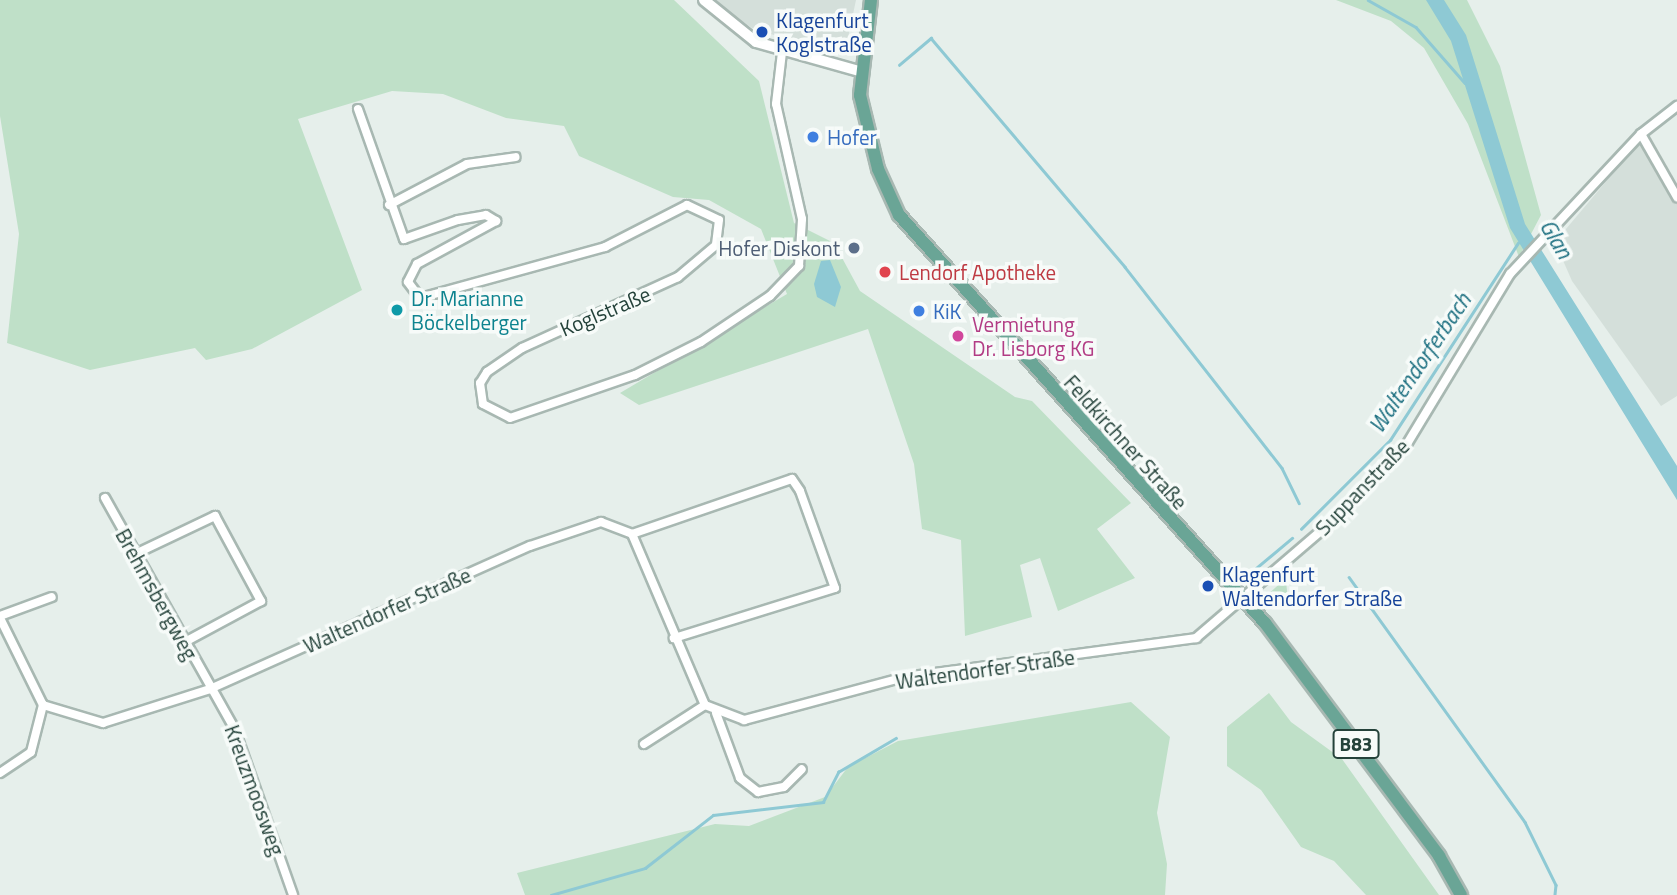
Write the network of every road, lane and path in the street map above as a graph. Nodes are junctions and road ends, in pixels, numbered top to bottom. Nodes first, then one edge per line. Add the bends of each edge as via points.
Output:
1 (704, 0) edge
2 (871, 0) edge
3 (782, 52) junction
4 (859, 71) junction
5 (1677, 106) edge
6 (358, 109) dead end
7 (1641, 134) junction
8 (516, 158) dead end
9 (1677, 197) edge
10 (388, 205) junction
11 (104, 498) dead end
12 (632, 534) junction
13 (134, 555) junction
14 (52, 597) dead end
15 (1244, 598) junction
16 (0, 617) edge
17 (674, 638) junction
18 (185, 642) junction
19 (210, 690) junction
20 (43, 705) junction
21 (705, 705) junction
22 (716, 713) junction
23 (644, 744) dead end
24 (802, 769) dead end
25 (0, 773) edge
26 (293, 895) edge
27 (1461, 895) edge

1 - 3 street via 739,32
2 - 4 main road, B83
3 - 4 street
3 - 10 street, Koglstraße via 776,104 802,219 799,266 770,296 635,374 510,418 489,411 480,393 487,372 503,359 653,291 705,257 721,230 710,212 687,205 605,247 420,298 408,282 416,264 496,221 486,215 458,220 404,239
4 - 15 main road, Feldkirchner Straße / B83 via 878,169 912,233
5 - 7 street, Suppanstraße
6 - 10 street, Koglstraße
7 - 9 street
7 - 15 street, Suppanstraße via 1518,265 1406,444 1336,518
8 - 10 street via 467,164
11 - 13 street, Brehmsbergweg
12 - 17 street, Waltendorfer Straße
12 - 17 street via 787,481 800,491 835,588
12 - 19 street, Waltendorfer Straße via 601,522 530,546
13 - 18 street, Brehmsbergweg
13 - 18 street via 215,516 261,601
14 - 16 street
15 - 22 street, Waltendorfer Straße via 1196,638 905,677 772,716 744,720
15 - 27 main road, Feldkirchner Straße / B83 via 1439,856
16 - 20 street
17 - 21 street, Waltendorfer Straße
18 - 19 street, Brehmsbergweg
19 - 20 street, Waltendorfer Straße via 103,723
19 - 26 street, Kreuzmoosweg via 235,730
20 - 25 street via 31,752
21 - 22 street, Waltendorfer Straße
21 - 23 street
22 - 24 street via 740,778 758,792 784,787

